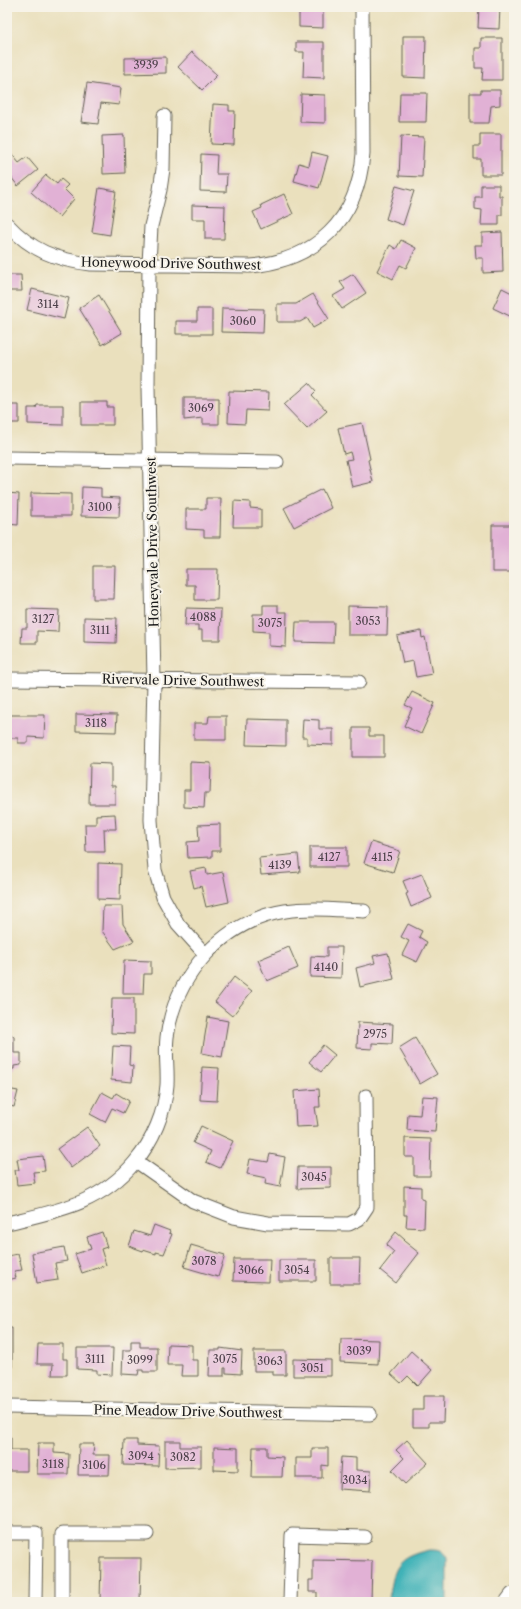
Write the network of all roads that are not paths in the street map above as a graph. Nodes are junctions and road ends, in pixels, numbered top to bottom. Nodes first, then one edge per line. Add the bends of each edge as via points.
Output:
1 (362, 7) edge
2 (164, 116) dead end
3 (7, 224) edge
4 (149, 264) junction
5 (7, 458) edge
6 (150, 460) junction
7 (277, 462) dead end
8 (7, 679) edge
9 (154, 680) junction
10 (359, 682) dead end
11 (364, 911) dead end
12 (205, 954) junction
13 (366, 1096) dead end
14 (136, 1161) junction
15 (7, 1223) edge
16 (7, 1407) edge
17 (370, 1414) dead end
18 (7, 1533) edge
19 (147, 1534) dead end
20 (365, 1537) dead end
21 (514, 1594) edge
22 (36, 1602) edge
23 (62, 1602) edge
24 (290, 1602) edge
25 (506, 1602) edge

1 - 4 street, Honeywood Drive Southwest via 363,163 358,186 349,207 335,226 307,250 275,262 250,266
2 - 4 street, Honeyvale Drive Southwest via 163,168 151,226
3 - 4 street, Honeywood Drive Southwest via 27,244 67,261 91,264
4 - 6 street, Honeyvale Drive Southwest
5 - 6 street
6 - 7 street
6 - 9 street, Honeyvale Drive Southwest
8 - 9 street, Rivervale Drive Southwest
9 - 10 street, Rivervale Drive Southwest
9 - 12 street, Honeyvale Drive Southwest via 150,808 155,870 163,898 173,917
11 - 12 street via 308,909 271,914 234,930
12 - 14 street via 186,980 174,1006 167,1036 167,1085 164,1105 155,1130
13 - 14 street via 367,1207 359,1219 349,1224 268,1223 234,1217 193,1201
14 - 15 street via 106,1189 83,1202
16 - 17 street, Pine Meadow Drive Southwest
18 - 22 street via 36,1533
19 - 23 street via 62,1534
20 - 24 street via 292,1535
21 - 25 street

